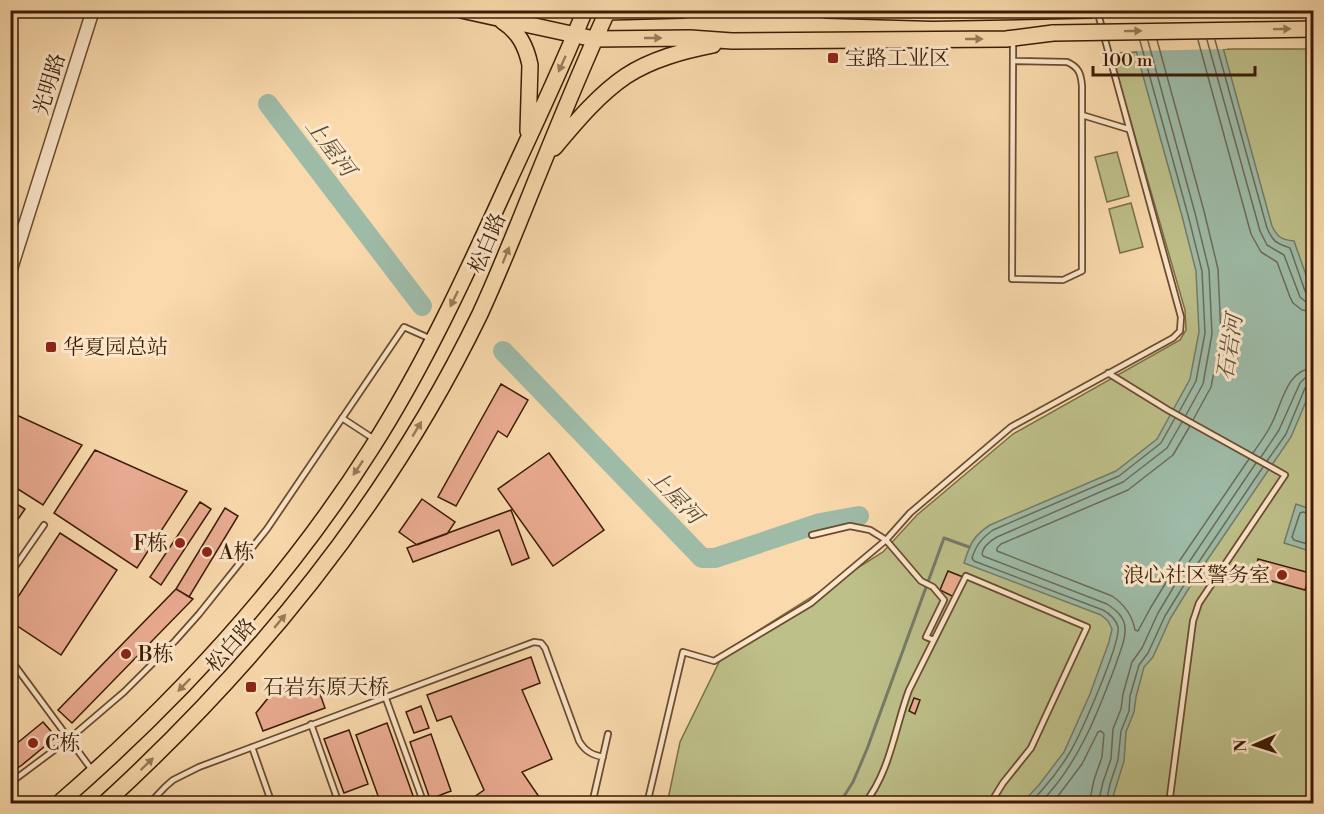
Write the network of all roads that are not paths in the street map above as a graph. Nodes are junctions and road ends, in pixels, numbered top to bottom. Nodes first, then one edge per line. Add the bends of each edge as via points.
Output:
1 (93, 10) edge
2 (461, 10) edge
3 (585, 10) edge
4 (683, 10) edge
5 (826, 10) edge
6 (1091, 10) edge
7 (1097, 10) edge
8 (604, 11) edge
9 (1053, 11) edge
10 (494, 18) junction
11 (1314, 29) edge
12 (575, 35) junction
13 (1013, 38) junction
14 (594, 39) junction
15 (732, 40) junction
16 (1013, 61) junction
17 (1082, 115) junction
18 (1128, 129) junction
19 (528, 139) junction
20 (542, 165) junction
21 (10, 272) edge
22 (434, 340) junction
23 (1108, 373) junction
24 (342, 418) junction
25 (376, 440) junction
26 (44, 525) dead end
27 (812, 535) dead end
28 (886, 540) junction
29 (10, 574) edge
30 (934, 640) junction
31 (10, 659) edge
32 (385, 696) junction
33 (311, 724) junction
34 (608, 734) dead end
35 (69, 739) junction
36 (252, 747) junction
37 (603, 757) junction
38 (94, 773) junction
39 (10, 783) edge
40 (58, 804) edge
41 (104, 804) edge
42 (149, 804) edge
43 (272, 804) edge
44 (339, 804) edge
45 (424, 804) edge
46 (592, 804) edge
47 (647, 804) edge
48 (864, 804) edge
49 (990, 804) edge
50 (1169, 804) edge

1 - 21 street, 光明路
2 - 10 main road
3 - 12 main road, 松白路
4 - 8 main road
5 - 9 main road
6 - 9 main road
7 - 18 lane
8 - 14 main road, 松白路
10 - 12 main road
10 - 19 main road via 519,35 528,55
13 -> 11 main road, bridge via 1053,33
12 - 14 main road
12 -> 19 main road, 松白路
15 -> 13 main road
13 - 16 lane
14 -> 15 main road
14 - 20 main road, 松白路
15 - 20 main road via 671,55 626,76 572,127
16 - 17 lane via 1074,65 1081,75
16 - 17 lane via 1012,279 1063,279 1082,271
17 - 18 lane
18 - 23 lane via 1181,327 1173,338
19 -> 22 main road, 松白路
41 -> 20 main road, 松白路 via 237,670 319,574 370,503 459,354 497,276
22 - 24 lane via 404,327
22 - 25 main road, 松白路
23 - 28 lane via 1011,427 910,513
23 - 50 lane via 1285,475 1199,603 1192,621
24 - 25 lane
24 - 35 lane via 267,530 199,614 124,692
25 -> 38 main road, 松白路 via 269,589 173,697
26 - 29 lane
27 - 28 lane via 850,526 870,530
28 - 30 lane via 921,581 933,587 944,600 926,637
28 - 47 lane via 811,603 714,661 682,652
30 - 48 lane via 906,699 881,777
30 - 49 lane via 966,576 1087,627 1031,748
31 - 35 lane
32 - 33 lane
32 - 37 lane via 534,642 545,648 579,741 588,752
32 - 45 lane
33 - 36 lane
33 - 44 lane
34 - 37 lane
35 - 38 lane
35 - 39 lane
36 - 42 lane via 173,780
36 - 43 lane
37 - 46 lane
38 - 40 main road, 松白路

